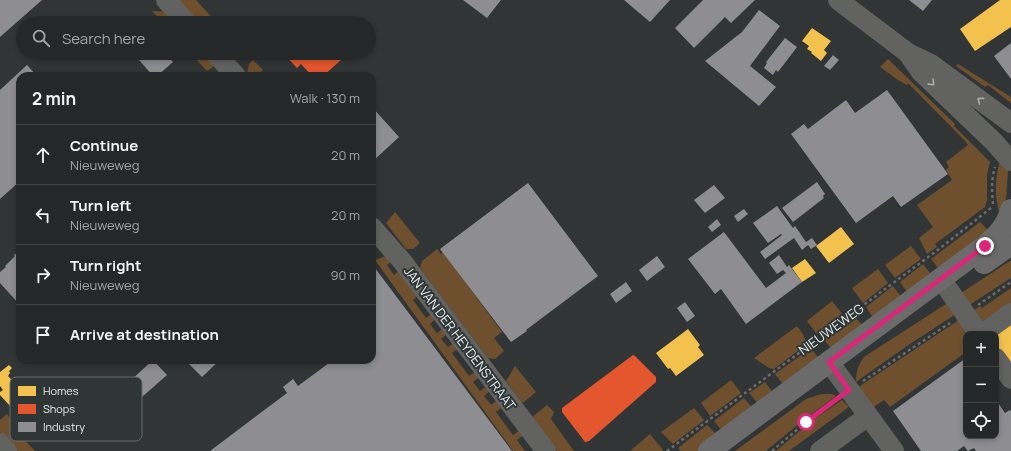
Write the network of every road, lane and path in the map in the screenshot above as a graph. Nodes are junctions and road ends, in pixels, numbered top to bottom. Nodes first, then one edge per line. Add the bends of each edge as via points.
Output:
1 (166, 0) edge
2 (838, 0) edge
3 (181, 16) edge
4 (908, 53) junction
5 (221, 60) edge
6 (232, 72) edge
7 (1011, 123) edge
8 (1011, 161) edge
9 (1002, 207) edge
10 (376, 232) edge
11 (1011, 244) edge
12 (1011, 254) edge
13 (975, 269) junction
14 (1011, 282) edge
15 (948, 289) junction
16 (964, 313) junction
17 (1011, 313) edge
18 (979, 331) edge
19 (985, 331) edge
20 (999, 362) edge
21 (833, 366) junction
22 (1011, 379) edge
23 (849, 390) junction
24 (868, 416) junction
25 (0, 443) edge
26 (7, 451) edge
27 (546, 451) edge
28 (666, 451) edge
29 (709, 451) edge
30 (726, 451) edge
31 (772, 451) edge
32 (820, 451) edge
33 (894, 451) edge

1 - 3 street
2 - 4 street
7 -> 4 street via 931,64
4 -> 8 street via 921,72
5 - 6 street
9 - 21 main road, NIEUWEWEG via 1010,216 1003,229 985,246
9 - 28 path, NIEUWEWEG via 989,211
10 - 27 street, JAN VAN DER HEYDENSTRAAT via 402,261
11 - 13 main road, NIEUWEWEG
12 - 13 main road, NIEUWEWEG via 990,268
13 - 15 main road, NIEUWEWEG
14 - 16 path
15 - 16 street
15 - 21 main road, NIEUWEWEG
16 - 18 street
16 - 23 path
17 - 19 street
20 - 22 street
21 - 23 street
21 - 29 main road, NIEUWEWEG
21 - 30 main road, NIEUWEWEG
23 - 24 street
23 - 31 path
24 - 32 street
24 - 33 street
25 - 26 street

